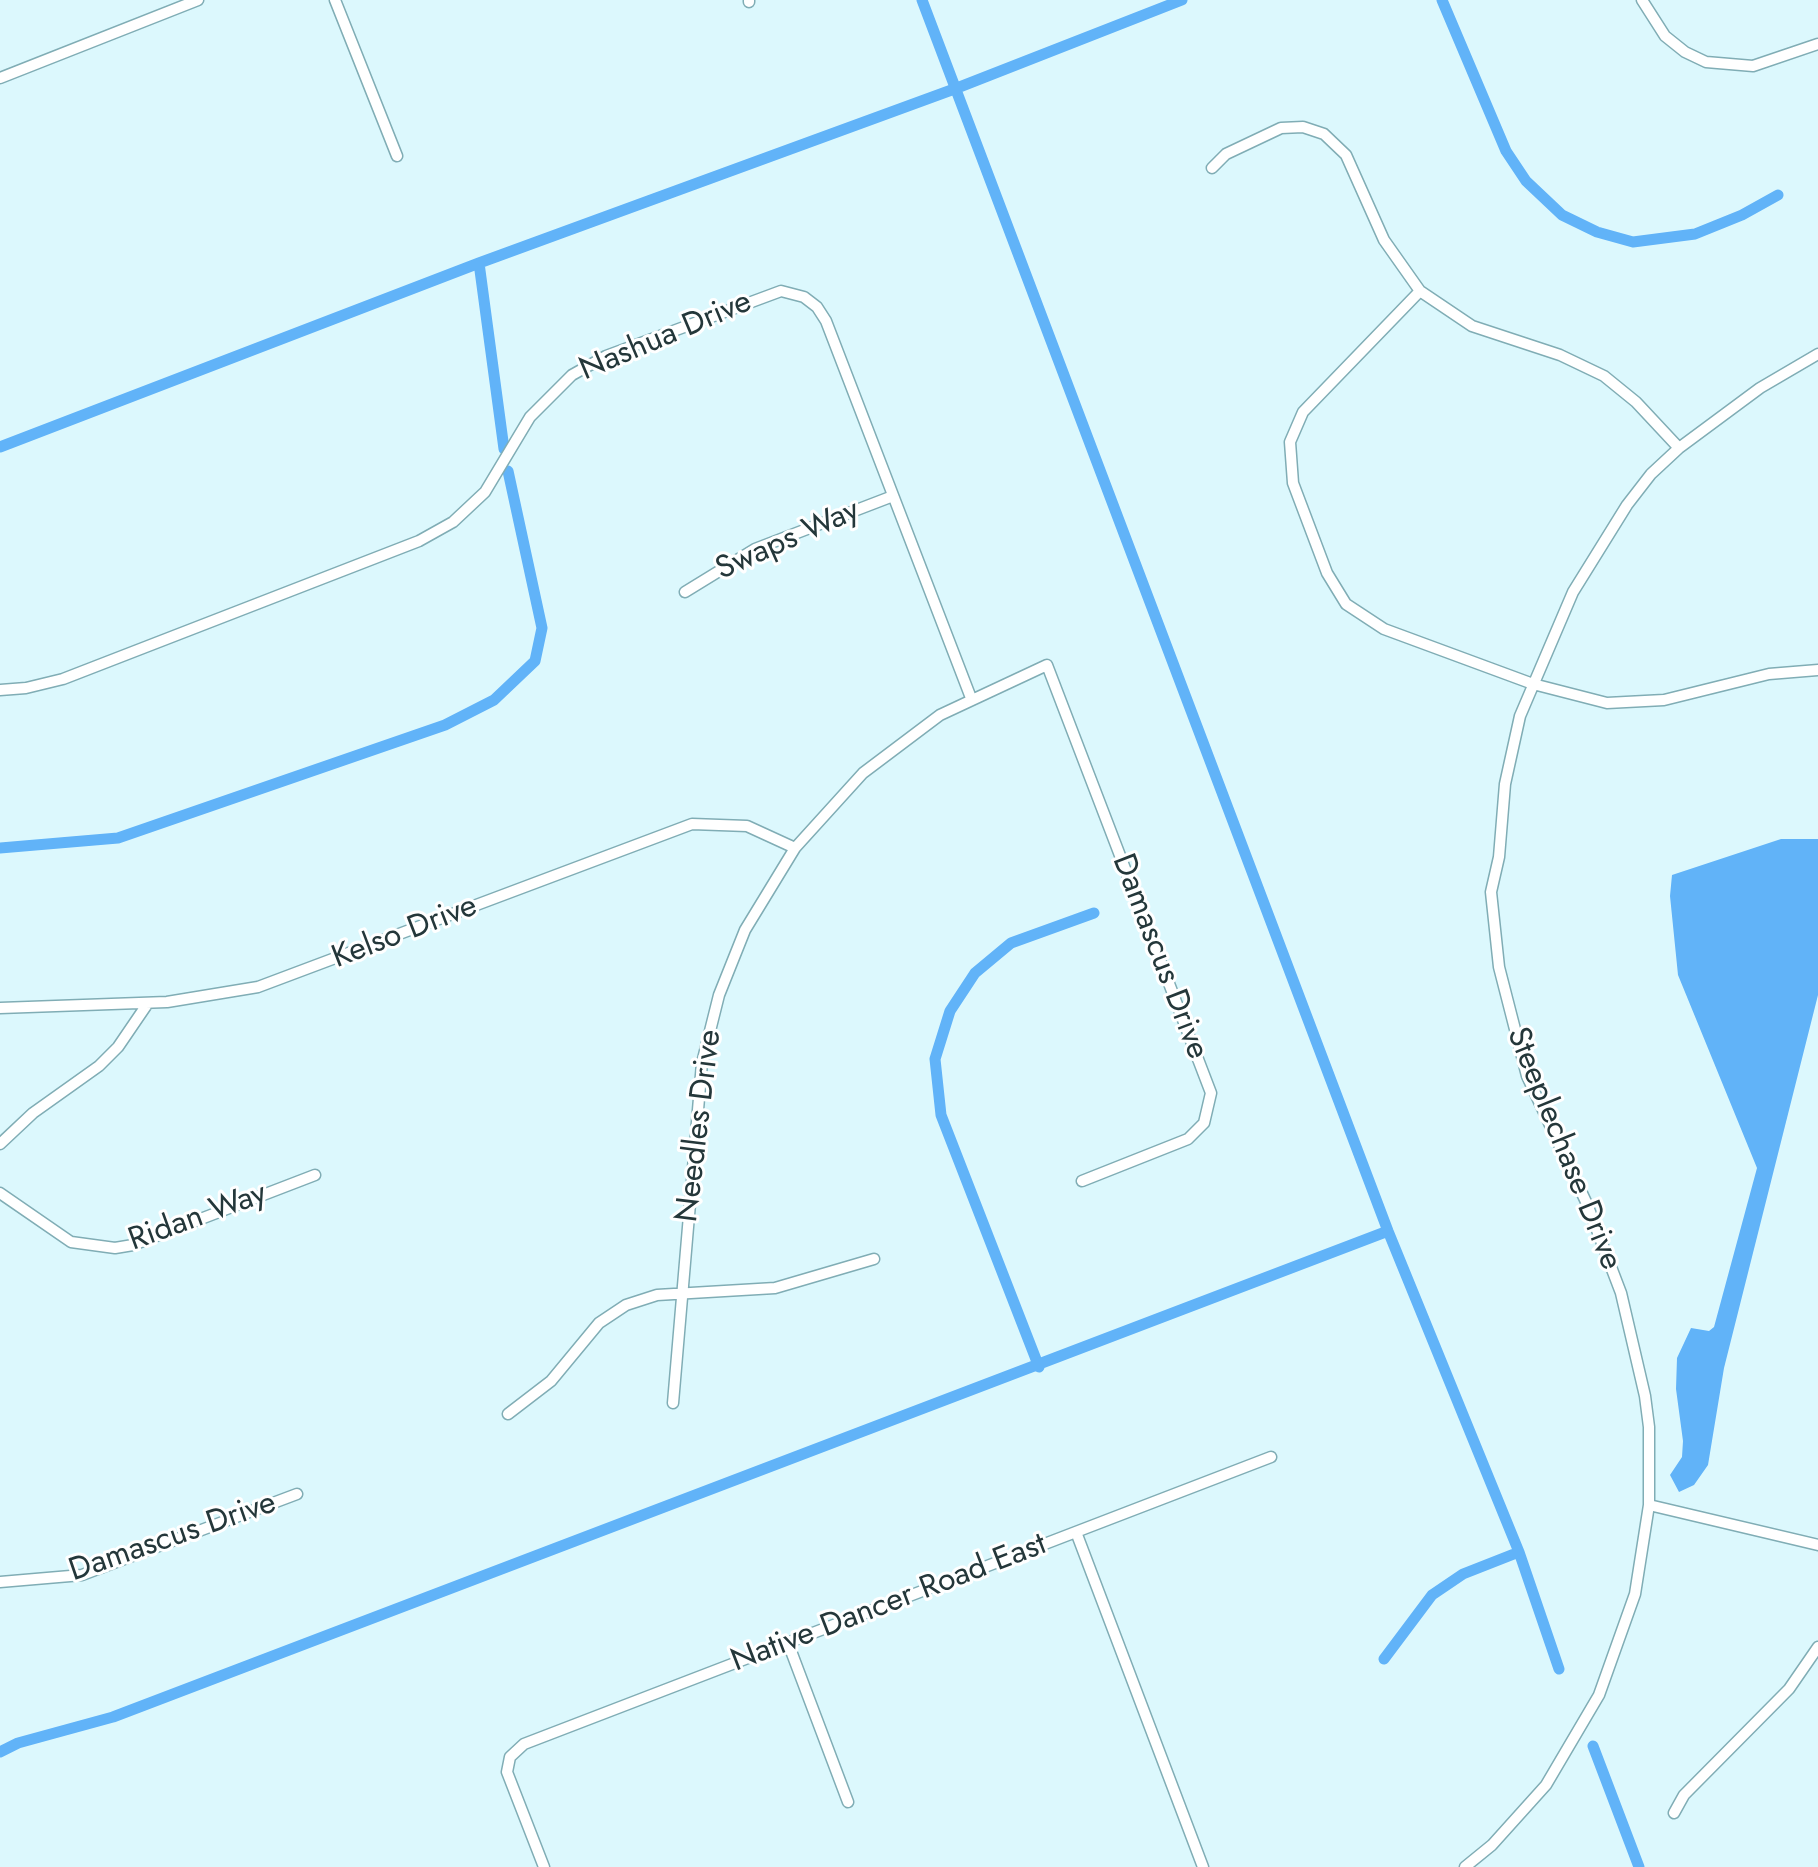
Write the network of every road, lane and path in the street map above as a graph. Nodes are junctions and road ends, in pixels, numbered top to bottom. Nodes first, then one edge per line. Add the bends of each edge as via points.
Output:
1 (198, 0) edge
2 (335, 0) edge
3 (1642, 0) edge
4 (1818, 44) edge
5 (0, 78) edge
6 (397, 156) dead end
7 (1212, 168) dead end
8 (1420, 291) junction
9 (1818, 354) edge
10 (1679, 448) junction
11 (893, 496) junction
12 (685, 592) dead end
13 (1047, 665) joint
14 (1818, 670) edge
15 (1533, 684) junction
16 (0, 690) edge
17 (971, 698) junction
18 (795, 848) junction
19 (148, 1003) junction
20 (0, 1008) edge
21 (0, 1144) edge
22 (315, 1175) dead end
23 (1082, 1181) dead end
24 (0, 1193) edge
25 (874, 1259) dead end
26 (681, 1294) junction
27 (673, 1403) dead end
28 (508, 1414) dead end
29 (1271, 1457) dead end
30 (297, 1494) dead end
31 (1649, 1505) junction
32 (1076, 1532) junction
33 (1818, 1545) edge
34 (0, 1582) edge
35 (788, 1643) junction
36 (1818, 1647) edge
37 (848, 1802) dead end
38 (1674, 1813) dead end
39 (544, 1867) edge
40 (1203, 1867) edge
41 (1465, 1867) edge

1 - 5 street
2 - 6 street
3 - 4 street via 1665,36 1706,62 1753,66
7 - 8 street via 1226,154 1281,128 1303,127 1324,134 1346,155 1392,254
8 - 10 street via 1472,326 1560,355 1604,376
8 - 15 street via 1303,412 1290,442 1290,475 1331,581 1357,614
9 - 10 street, Steeplechase Drive via 1792,366
10 - 15 street, Steeplechase Drive via 1627,505 1573,592
11 - 12 street, Swaps Way via 755,549
11 - 16 street, Nashua Drive via 822,314 804,297 773,292 606,356 572,375 530,417 485,492 453,522 419,541 63,679
11 - 17 street, Nashua Drive
13 - 17 street, Needles Drive
13 - 23 street, Damascus Drive via 1211,1093 1204,1123 1188,1139
14 - 15 street via 1769,674 1664,700 1623,704 1591,701
15 - 31 street, Steeplechase Drive via 1520,716 1491,892 1499,967 1527,1076 1587,1204 1621,1293 1645,1396
17 - 18 street, Needles Drive via 863,773
18 - 19 street, Kelso Drive via 747,826 692,824 290,977 225,995
18 - 26 street, Needles Drive via 745,930 709,1029 697,1098
19 - 20 street, Kelso Drive
19 - 21 street via 99,1066
22 - 24 street, Ridan Way via 115,1248 71,1242
25 - 26 street via 775,1288
26 - 27 street, Needles Drive
26 - 28 street via 641,1299 612,1313 551,1381
29 - 32 street, Native Dancer Road East
30 - 34 street, Damascus Drive via 82,1575
31 - 33 street
31 - 41 street, Steeplechase Drive via 1635,1594 1599,1695 1546,1785
32 - 35 street, Native Dancer Road East
32 - 40 street
35 - 37 street
35 - 39 street, Native Dancer Road East via 524,1744 510,1757 507,1772
36 - 38 street via 1789,1689 1684,1795

